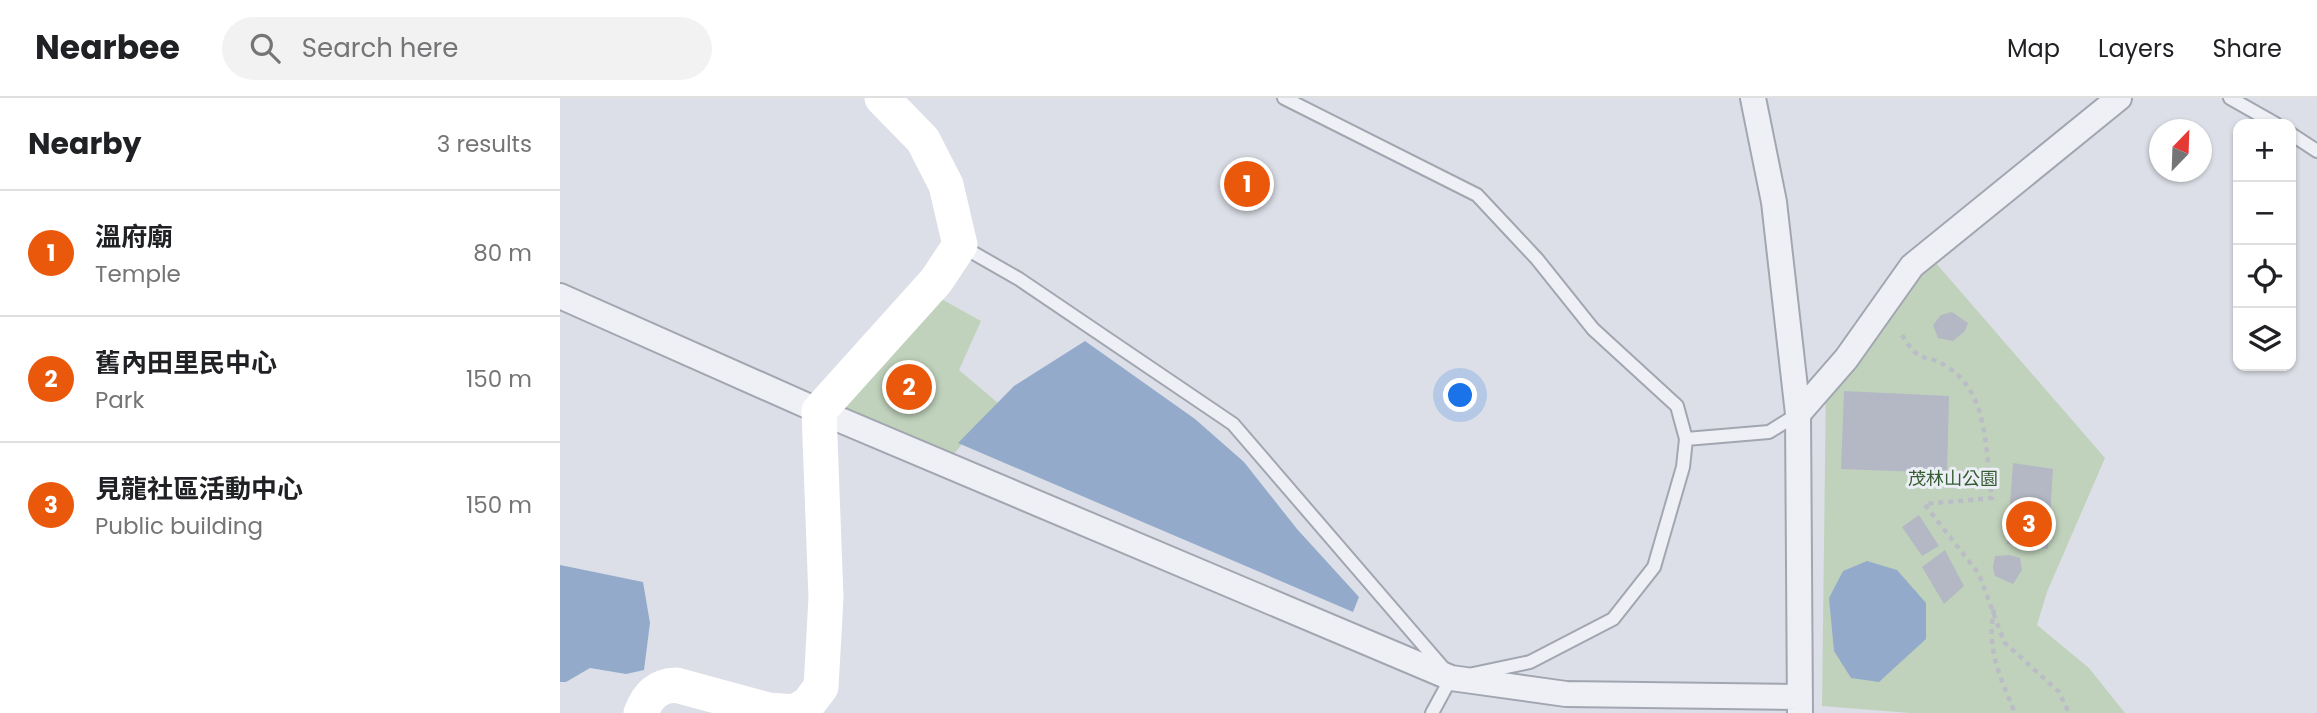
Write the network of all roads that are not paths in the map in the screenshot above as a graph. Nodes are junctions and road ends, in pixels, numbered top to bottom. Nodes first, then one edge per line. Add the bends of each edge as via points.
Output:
1 (882, 98) edge
2 (1284, 98) edge
3 (1753, 98) edge
4 (2119, 98) edge
5 (2231, 98) edge
6 (2267, 119) edge
7 (2296, 137) edge
8 (2317, 151) edge
9 (960, 245) junction
10 (560, 296) edge
11 (819, 411) junction
12 (1798, 414) junction
13 (1686, 439) junction
14 (1451, 678) junction
15 (1800, 705) edge
16 (768, 712) edge
17 (641, 713) edge
18 (1432, 713) edge

1 - 9 street via 923,140 946,185
2 - 13 lane via 1477,195 1593,329 1677,406
3 - 12 street via 1774,202
4 - 12 street via 1912,266 1846,359
5 - 6 lane
7 - 8 lane
9 - 11 street via 936,281
9 - 14 lane via 1019,279 1233,424
10 - 11 street
11 - 14 street
11 - 16 street via 826,597 821,687 795,712
12 - 13 lane via 1769,432
12 - 15 street
13 - 14 lane via 1683,467 1654,567 1613,619 1530,662
14 - 15 street via 1566,694
14 - 18 lane
16 - 17 street via 676,685 661,686

